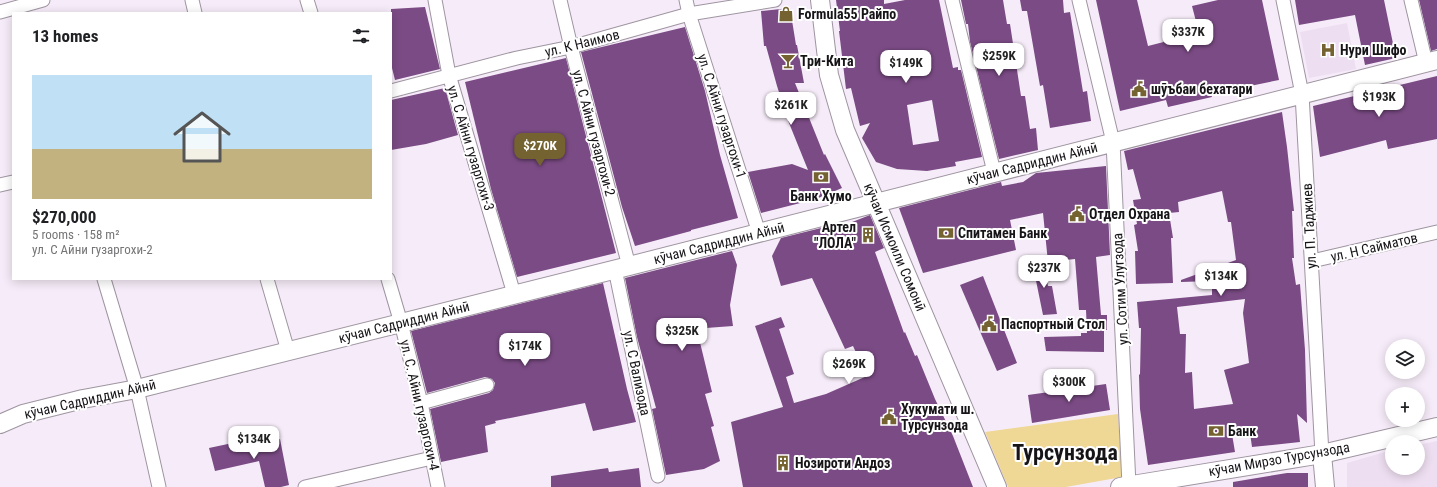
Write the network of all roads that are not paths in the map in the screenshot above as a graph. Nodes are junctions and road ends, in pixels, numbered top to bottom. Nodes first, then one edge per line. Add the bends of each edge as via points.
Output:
1 (192, 0) edge
2 (307, 0) edge
3 (435, 0) edge
4 (560, 0) edge
5 (686, 0) edge
6 (775, 0) edge
7 (820, 0) edge
8 (952, 0) edge
9 (1080, 0) edge
10 (1283, 0) edge
11 (1411, 0) edge
12 (37, 5) edge
13 (0, 12) edge
14 (195, 12) edge
15 (311, 12) edge
16 (689, 14) junction
17 (571, 47) junction
18 (1431, 62) edge
19 (449, 75) junction
20 (392, 91) edge
21 (1302, 94) junction
22 (1113, 142) junction
23 (994, 172) junction
24 (12, 182) edge
25 (0, 185) edge
26 (876, 203) junction
27 (1437, 232) edge
28 (759, 233) junction
29 (1312, 261) junction
30 (622, 267) junction
31 (104, 280) edge
32 (267, 280) edge
33 (388, 280) edge
34 (514, 294) junction
35 (401, 323) junction
36 (288, 351) junction
37 (487, 386) dead end
38 (137, 389) junction
39 (421, 403) junction
40 (0, 424) edge
41 (1437, 427) edge
42 (1322, 454) junction
43 (432, 458) junction
44 (658, 476) dead end
45 (1124, 486) edge
46 (159, 487) edge
47 (305, 487) edge
48 (438, 487) edge
49 (997, 487) edge
50 (1324, 487) edge

1 - 14 street
2 - 15 street
3 - 19 street, ул. С Айни гузаргохи-3
4 - 17 street, ул. С Айни гузаргохи-2
5 - 16 street, ул. С Айни гузаргохи-1
6 - 16 street, ул. К Наимов
7 - 26 street, кӯчаи Исмоили Сомонӣ via 831,82 845,130
8 - 23 street
9 - 22 street, ул. Сотим Улугзода
10 - 21 street, ул. П. Таджиев
11 - 18 street
12 - 13 street
16 - 17 street, ул. К Наимов
16 - 28 street, ул. С Айни гузаргохи-1
17 - 19 street, ул. К Наимов
17 - 30 street, ул. С Айни гузаргохи-2
18 - 21 street, кӯчаи Садриддин Айнӣ
19 - 20 street, ул. К Наимов
19 - 34 street, ул. С Айни гузаргохи-3
21 - 22 street, кӯчаи Садриддин Айнӣ
21 - 29 street, ул. П. Таджиев
22 - 23 street, кӯчаи Садриддин Айнӣ
22 - 45 street, ул. Сотим Улугзода
23 - 26 street, кӯчаи Садриддин Айнӣ
24 - 25 street
26 - 28 street, кӯчаи Садриддин Айнӣ
26 - 49 street, кӯчаи Исмоили Сомонӣ
27 - 29 street, ул. Н Сайматов
28 - 30 street, кӯчаи Садриддин Айнӣ
29 - 42 street, ул. П. Таджиев
30 - 34 street, кӯчаи Садриддин Айнӣ
30 - 44 street, ул. С Вализода
31 - 38 street
32 - 36 street
33 - 35 street, ул. С. Айни гузаргохи-4
34 - 35 street, кӯчаи Садриддин Айнӣ
35 - 36 street, кӯчаи Садриддин Айнӣ
35 - 39 street, ул. С. Айни гузаргохи-4
36 - 38 street, кӯчаи Садриддин Айнӣ
37 - 39 street
38 - 40 street, кӯчаи Садриддин Айнӣ via 30,412
38 - 46 street
39 - 43 street, ул. С. Айни гузаргохи-4
41 - 42 street, кӯчаи Мирзо Турсунзода
42 - 45 street, кӯчаи Мирзо Турсунзода
42 - 50 street
43 - 47 street
43 - 48 street, ул. С. Айни гузаргохи-4

